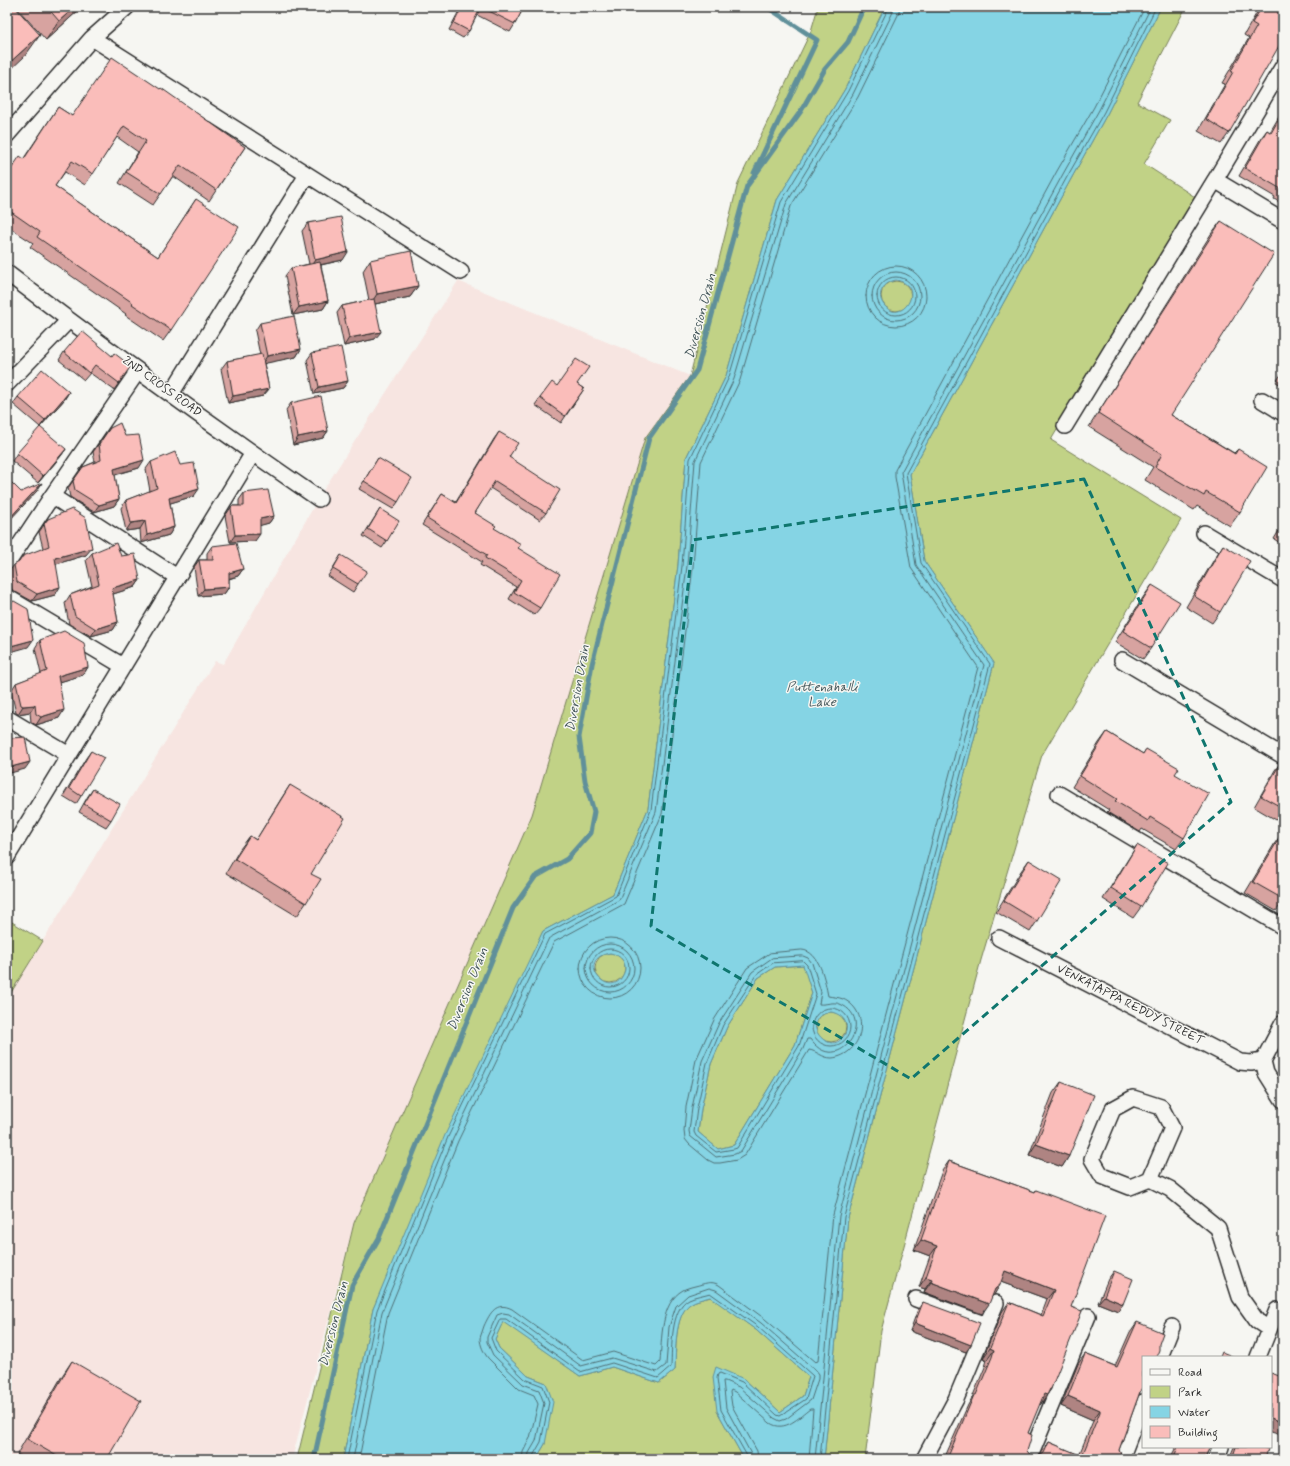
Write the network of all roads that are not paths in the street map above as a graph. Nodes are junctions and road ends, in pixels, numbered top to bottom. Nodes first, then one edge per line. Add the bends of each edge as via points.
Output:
1 (127, 7) edge
2 (92, 38) junction
3 (1283, 66) edge
4 (7, 135) edge
5 (307, 175) junction
6 (1215, 180) junction
7 (1283, 221) edge
8 (461, 272) dead end
9 (7, 273) edge
10 (70, 320) junction
11 (138, 371) junction
12 (7, 384) edge
13 (171, 394) junction
14 (1262, 400) dead end
15 (1283, 413) edge
16 (1065, 426) dead end
17 (253, 453) junction
18 (52, 496) junction
19 (319, 498) dead end
20 (1204, 533) dead end
21 (7, 564) edge
22 (177, 577) junction
23 (1283, 580) edge
24 (7, 597) edge
25 (1122, 660) dead end
26 (122, 666) junction
27 (7, 718) edge
28 (69, 755) junction
29 (1283, 756) edge
30 (1059, 794) dead end
31 (9, 850) edge
32 (1283, 927) edge
33 (999, 938) dead end
34 (1283, 1023) edge
35 (1265, 1067) junction
36 (1283, 1083) edge
37 (1283, 1100) edge
38 (1150, 1179) junction
39 (916, 1299) dead end
40 (996, 1303) dead end
41 (1283, 1312) edge
42 (1088, 1316) dead end
43 (987, 1325) junction
44 (1172, 1328) dead end
45 (1269, 1329) junction
46 (1160, 1356) edge
47 (1258, 1356) edge
48 (1142, 1405) edge
49 (1221, 1448) edge
50 (924, 1459) edge
51 (1029, 1459) edge
52 (1121, 1459) edge
53 (1216, 1459) edge

1 - 2 street
2 - 4 street
2 - 5 street
3 - 6 street
5 - 8 street
5 - 13 street
6 - 7 street
6 - 16 street
9 - 10 street, 2ND CROSS ROAD
10 - 11 street, 2ND CROSS ROAD
10 - 12 street
11 - 13 street, 2ND CROSS ROAD
11 - 18 street
13 - 17 street, 2ND CROSS ROAD
14 - 15 street
17 - 19 street, 2ND CROSS ROAD
17 - 22 street
18 - 21 street
18 - 22 street
20 - 23 street
22 - 26 street
24 - 26 street
25 - 29 street
26 - 28 street
27 - 28 street
28 - 31 street
30 - 32 street
33 - 35 street, VENKATAPPA REDDY STREET via 1240,1062
34 - 35 street
35 - 36 street
35 - 37 street
38 - 38 street via 1172,1128 1161,1107 1133,1098 1113,1109 1092,1158 1102,1176 1130,1187
38 - 45 street via 1170,1189 1218,1228 1240,1297 1257,1321
39 - 43 street
40 - 43 street
41 - 45 street via 1277,1310
42 - 51 street
43 - 50 street via 956,1399
44 - 46 street
45 - 47 street
48 - 52 street
49 - 53 street

